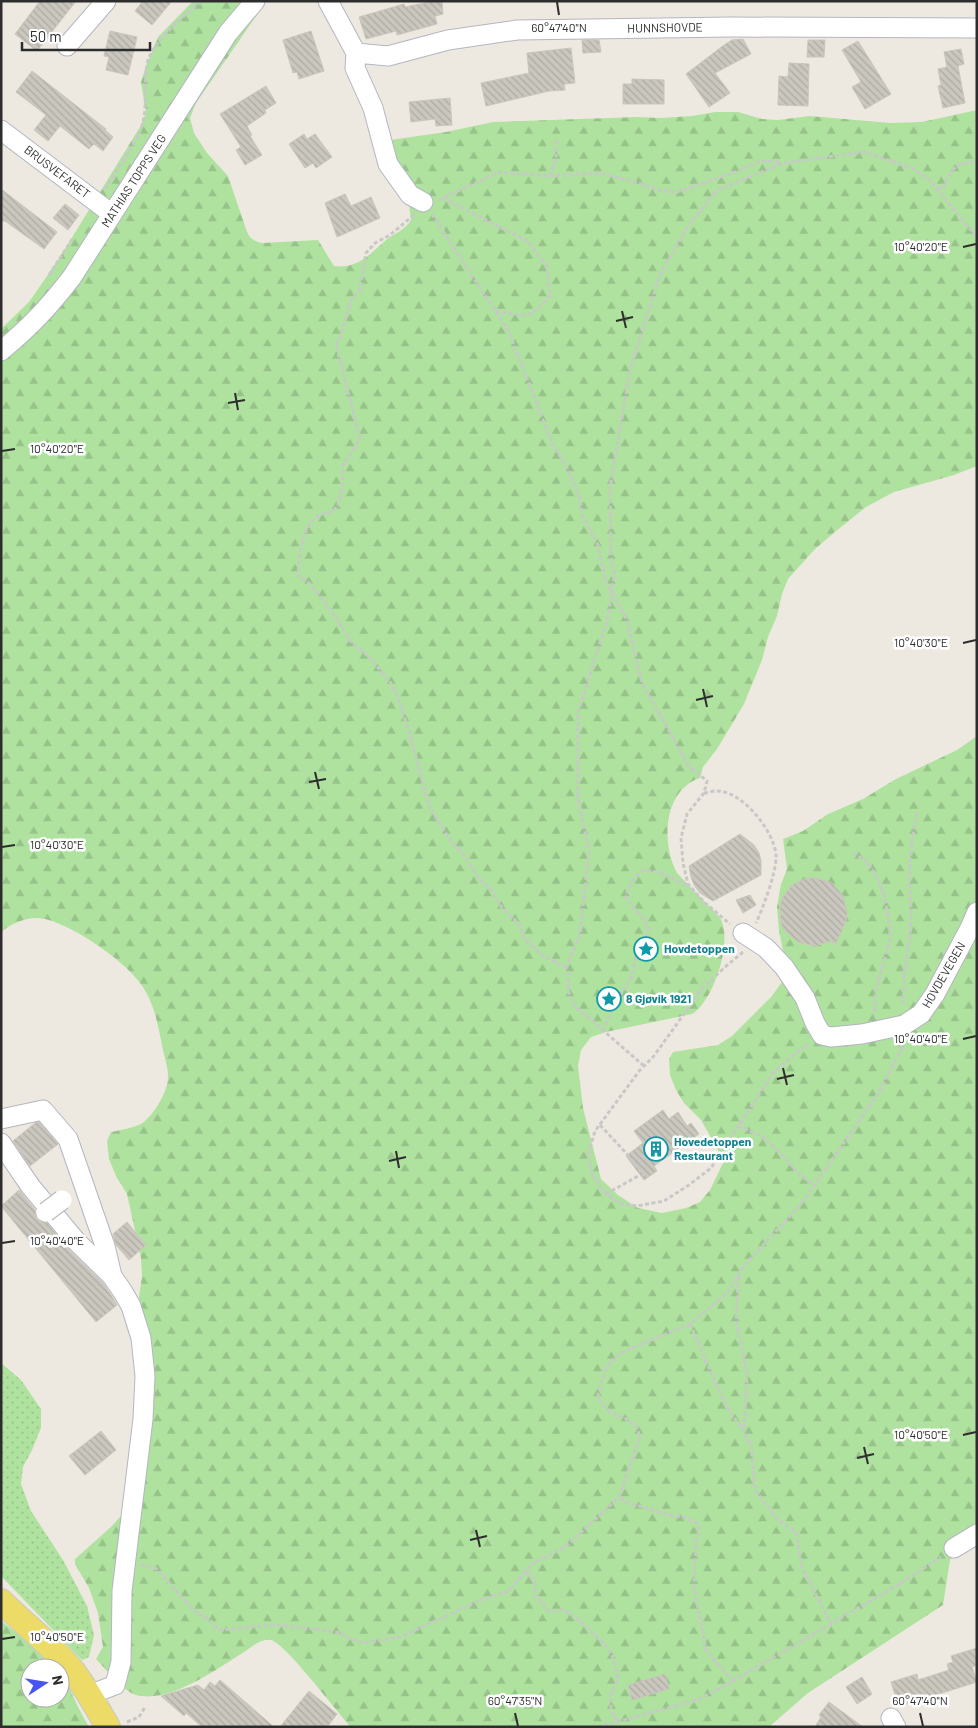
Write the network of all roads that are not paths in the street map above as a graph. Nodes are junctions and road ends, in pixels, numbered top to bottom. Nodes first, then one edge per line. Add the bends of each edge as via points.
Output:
1 (106, 1) edge
2 (255, 1) edge
3 (328, 1) edge
4 (977, 28) edge
5 (67, 46) dead end
6 (356, 53) junction
7 (1, 130) edge
8 (423, 204) road end
9 (112, 214) junction
10 (1, 351) edge
11 (977, 912) edge
12 (750, 938) road end
13 (1, 1119) edge
14 (1, 1143) edge
15 (83, 1184) junction
16 (46, 1212) dead end
17 (112, 1276) junction
18 (977, 1534) edge
19 (954, 1548) road end
20 (1, 1601) edge
21 (89, 1695) junction
22 (108, 1727) edge

1 - 5 street
2 - 9 street, MATHIAS TOPPS VEG via 228,33
3 - 6 street
4 - 6 street, HUNNSHOVDE via 517,30 448,40 388,56
6 - 8 street via 355,68 373,108 388,164 410,195
7 - 9 street, BRUSVEFARET
9 - 10 street, MATHIAS TOPPS VEG via 51,305
11 - 12 street, HOVDEVEGEN via 935,994 915,1018 904,1025 845,1037 822,1034 805,998 789,975 766,948
13 - 15 street via 43,1110 68,1139
14 - 17 street via 31,1187 77,1242
15 - 16 street, bridge
15 - 17 street
17 - 21 street via 131,1306 140,1338 145,1376 143,1420 122,1591 121,1662 115,1685
18 - 19 street
20 - 21 main road via 59,1656
21 - 22 main road

